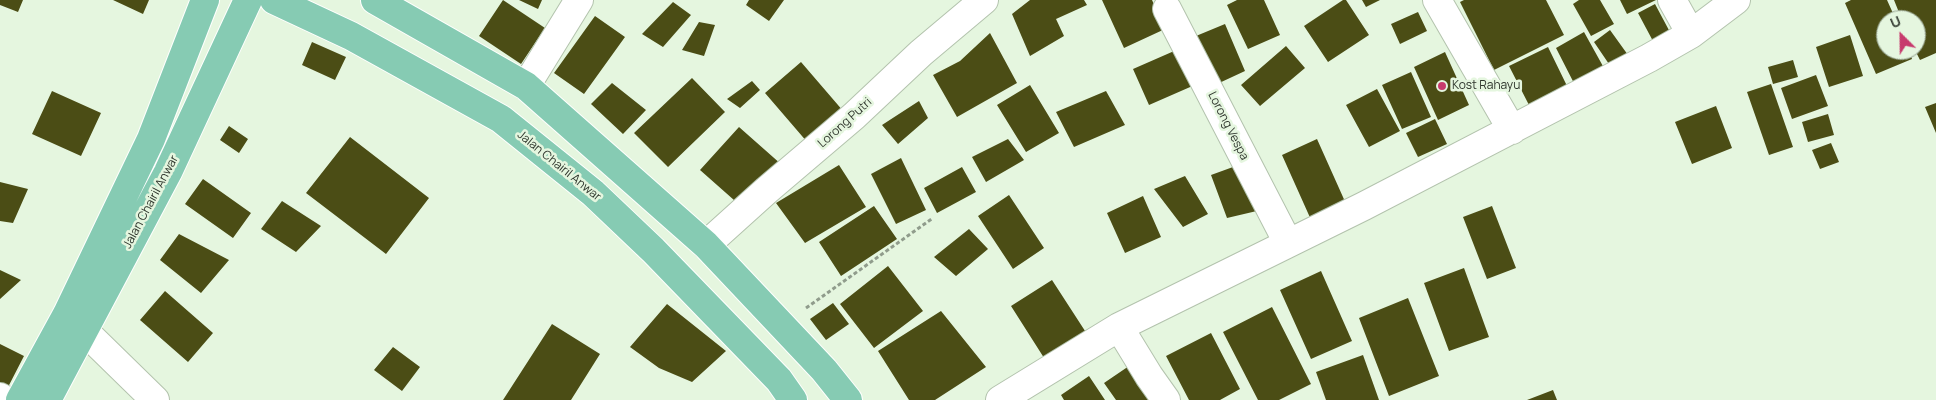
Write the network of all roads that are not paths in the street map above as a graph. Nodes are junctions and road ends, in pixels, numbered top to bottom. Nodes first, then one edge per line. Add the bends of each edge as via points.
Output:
1 (205, 0) edge
2 (248, 0) edge
3 (274, 0) edge
4 (375, 0) edge
5 (578, 0) edge
6 (984, 0) edge
7 (1437, 0) edge
8 (1672, 0) edge
9 (1736, 0) edge
10 (1167, 8) dead end
11 (1691, 34) junction
12 (526, 86) junction
13 (1512, 130) junction
14 (1288, 243) junction
15 (706, 245) junction
16 (75, 322) junction
17 (1119, 328) junction
18 (0, 397) edge
19 (5, 400) edge
20 (20, 400) edge
21 (47, 400) edge
22 (155, 400) edge
23 (792, 400) edge
24 (848, 400) edge
25 (1000, 400) edge
26 (1166, 400) edge

1 - 16 main road, Jalan Chairil Anwar
2 - 16 main road, Jalan Chairil Anwar via 168,172
3 - 23 main road, Jalan Chairil Anwar via 351,36 501,119 593,193 653,250 779,380
4 - 12 main road
5 - 12 street
6 - 15 street, Lorong Putri
7 - 13 street
8 - 11 street
9 - 11 street
10 - 14 street, Lorong Vespa
11 - 13 street
12 - 15 main road
13 - 14 street
14 - 17 street
15 - 24 main road via 824,370
16 - 20 main road, Jalan Chairil Anwar
16 - 21 main road, Jalan Chairil Anwar
16 - 22 street
17 - 25 street
17 - 26 street
18 - 19 street

